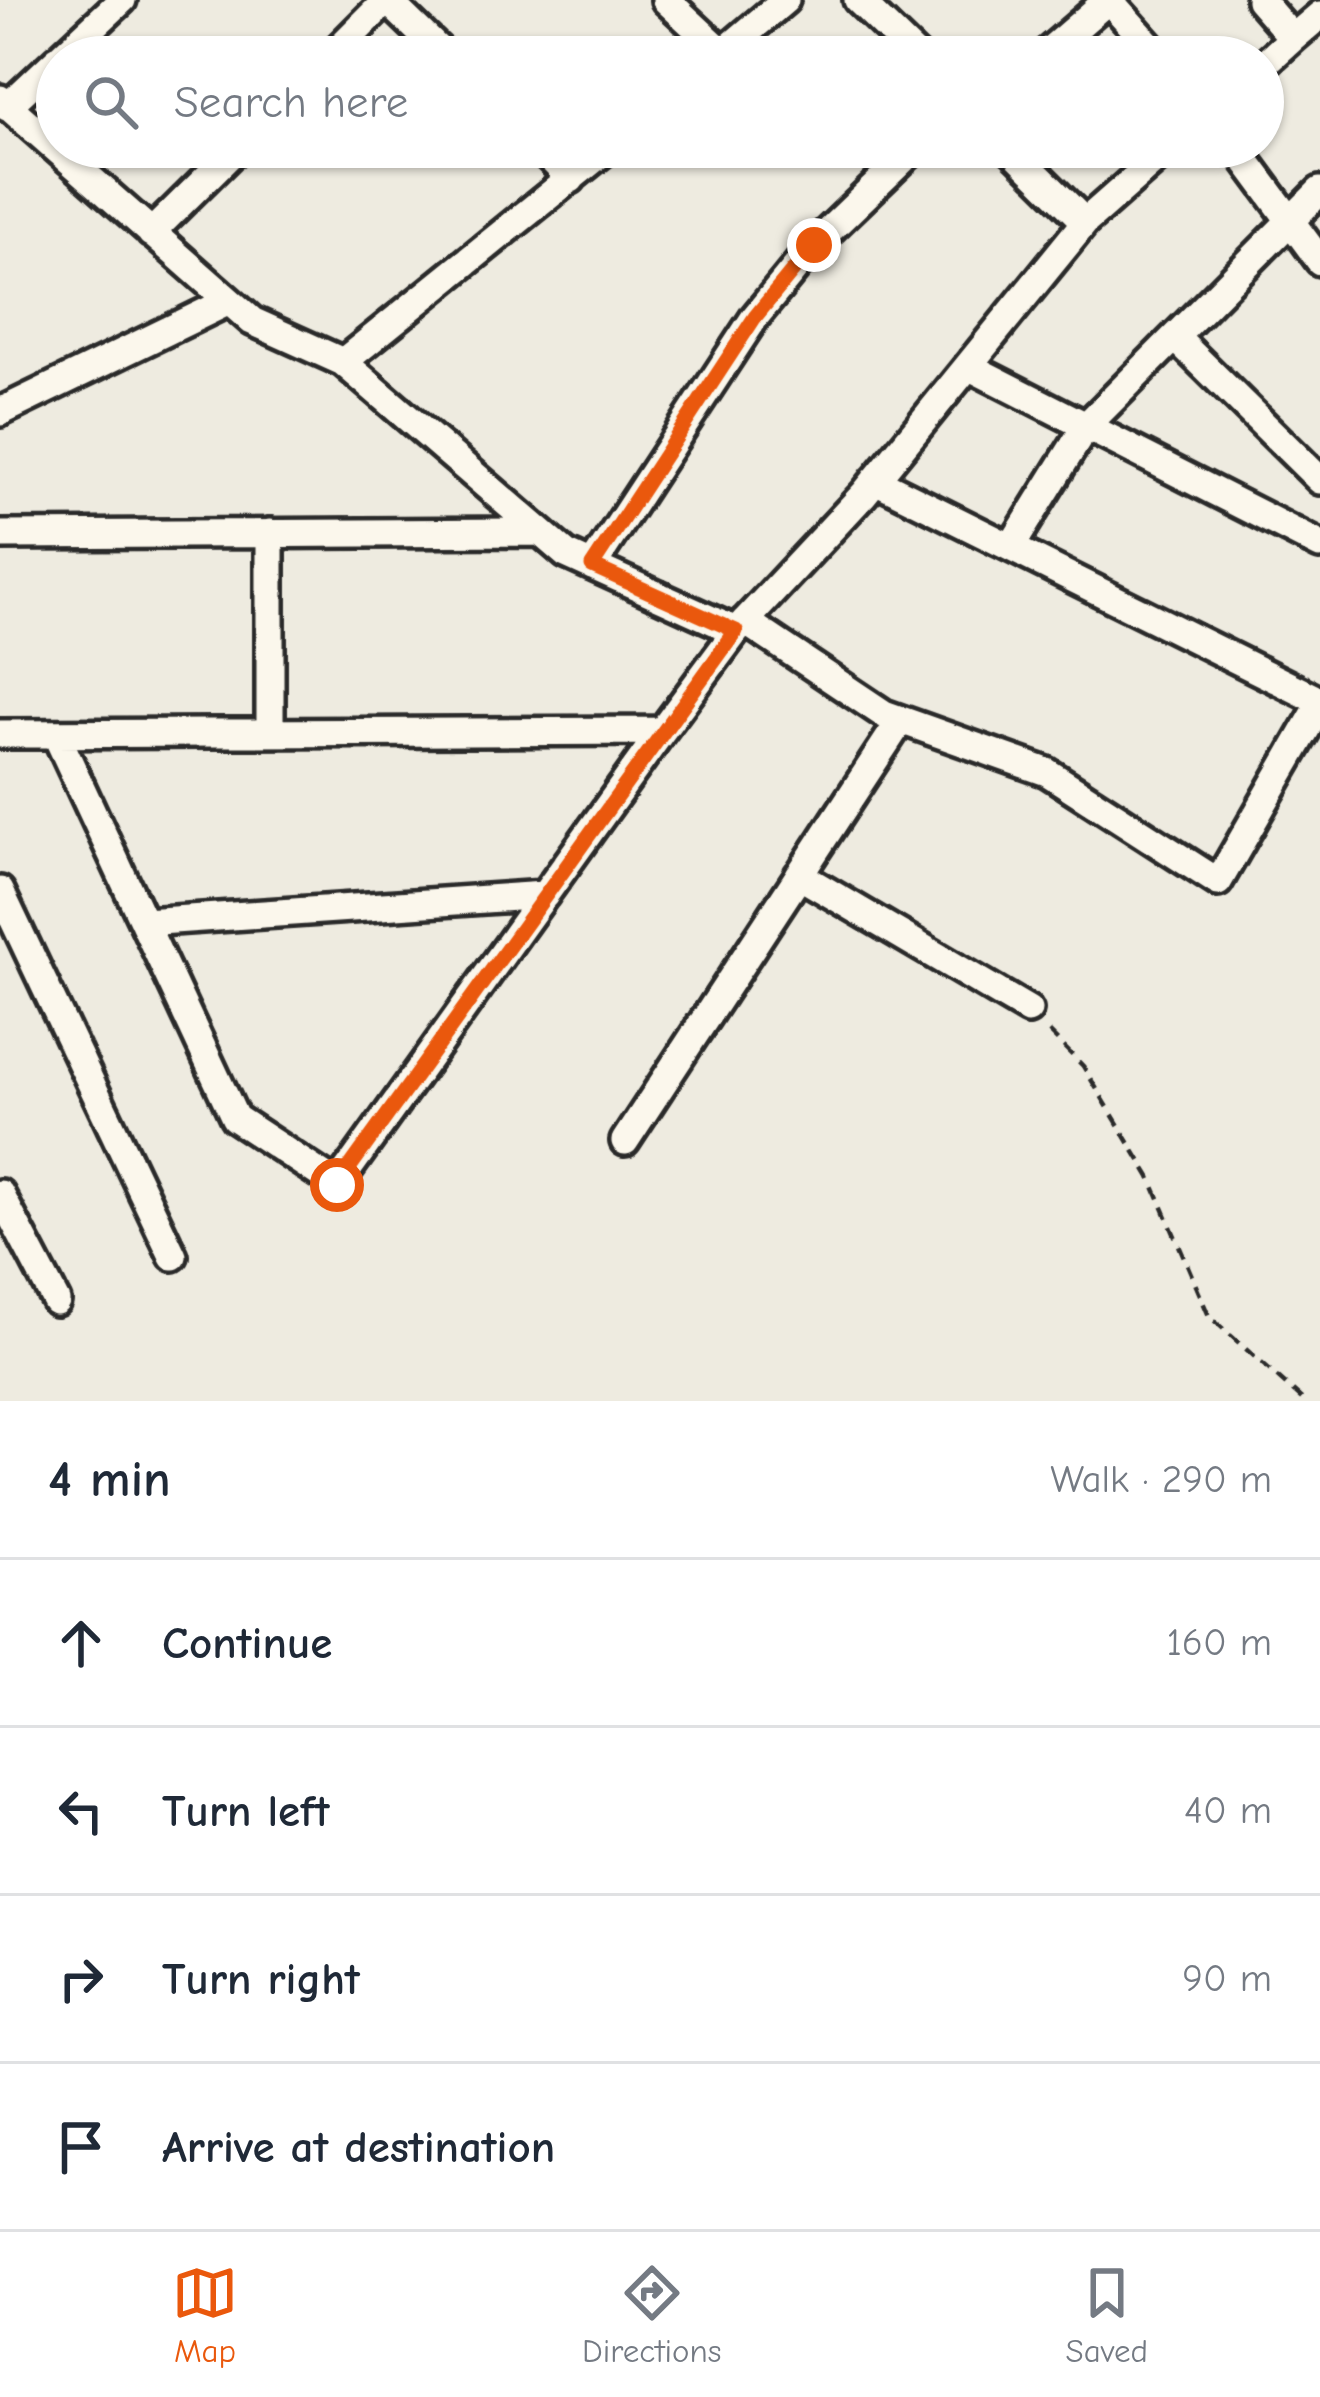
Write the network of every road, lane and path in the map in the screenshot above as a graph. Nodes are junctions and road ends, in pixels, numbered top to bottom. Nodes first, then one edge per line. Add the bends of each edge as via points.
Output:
1 (122, 0) edge
2 (387, 0) edge
3 (666, 0) edge
4 (785, 0) edge
5 (858, 0) edge
6 (1108, 0) edge
7 (1260, 0) edge
8 (1320, 15) edge
9 (84, 36) edge
10 (351, 36) edge
11 (424, 36) edge
12 (701, 36) edge
13 (742, 36) edge
14 (895, 36) edge
15 (1066, 36) edge
16 (1141, 36) edge
17 (1293, 38) junction
18 (1284, 46) edge
19 (36, 77) edge
20 (3, 103) edge
21 (36, 132) edge
22 (77, 168) edge
23 (217, 168) edge
24 (560, 168) edge
25 (584, 168) edge
26 (894, 168) edge
27 (1030, 168) edge
28 (1146, 168) edge
29 (1251, 168) edge
30 (571, 179) junction
31 (1320, 191) edge
32 (1290, 221) junction
33 (1084, 222) junction
34 (151, 233) junction
35 (1320, 261) edge
36 (229, 301) junction
37 (1175, 337) junction
38 (343, 362) junction
39 (968, 366) junction
40 (0, 412) edge
41 (1086, 426) junction
42 (875, 480) junction
43 (1320, 480) edge
44 (540, 532) junction
45 (270, 533) junction
46 (0, 535) edge
47 (1320, 545) edge
48 (1011, 548) junction
49 (592, 566) junction
50 (741, 626) junction
51 (1320, 703) edge
52 (901, 720) junction
53 (662, 731) junction
54 (270, 733) junction
55 (0, 734) edge
56 (56, 734) junction
57 (799, 875) junction
58 (0, 891) edge
59 (545, 895) junction
60 (144, 922) junction
61 (1028, 1010) joint
62 (626, 1141) dead end
63 (0, 1194) edge
64 (173, 1256) dead end
65 (56, 1300) dead end
66 (1304, 1401) edge

1 - 9 street
2 - 10 street
2 - 11 street
3 - 12 street
4 - 13 street
5 - 14 street
6 - 15 street
6 - 16 street
7 - 17 street
8 - 17 street
17 - 18 street
19 - 20 street
20 - 21 street
22 - 34 street
23 - 34 street
24 - 30 street
25 - 30 street
26 - 49 street via 814,245 755,317
27 - 33 street
28 - 33 street
29 - 32 street
30 - 38 street
31 - 32 street
32 - 35 street
32 - 37 street
33 - 39 street
34 - 36 street
36 - 38 street via 252,321
36 - 40 street
37 - 41 street
37 - 43 street
38 - 44 street
39 - 41 street
39 - 42 street
41 - 47 street
41 - 48 street
42 - 48 street
42 - 50 street
44 - 45 street
44 - 49 street
45 - 46 street
45 - 54 street
48 - 51 street
49 - 50 street
50 - 52 street
50 - 53 street
51 - 52 street via 1218,883 1047,772
52 - 57 street
53 - 54 street
53 - 59 street
54 - 56 street
55 - 56 street
56 - 60 street
57 - 61 street
57 - 62 street
58 - 64 street
59 - 60 street
59 - 60 street via 337,1185 235,1118
61 - 66 path via 1082,1066 1150,1177 1209,1316
63 - 65 street

